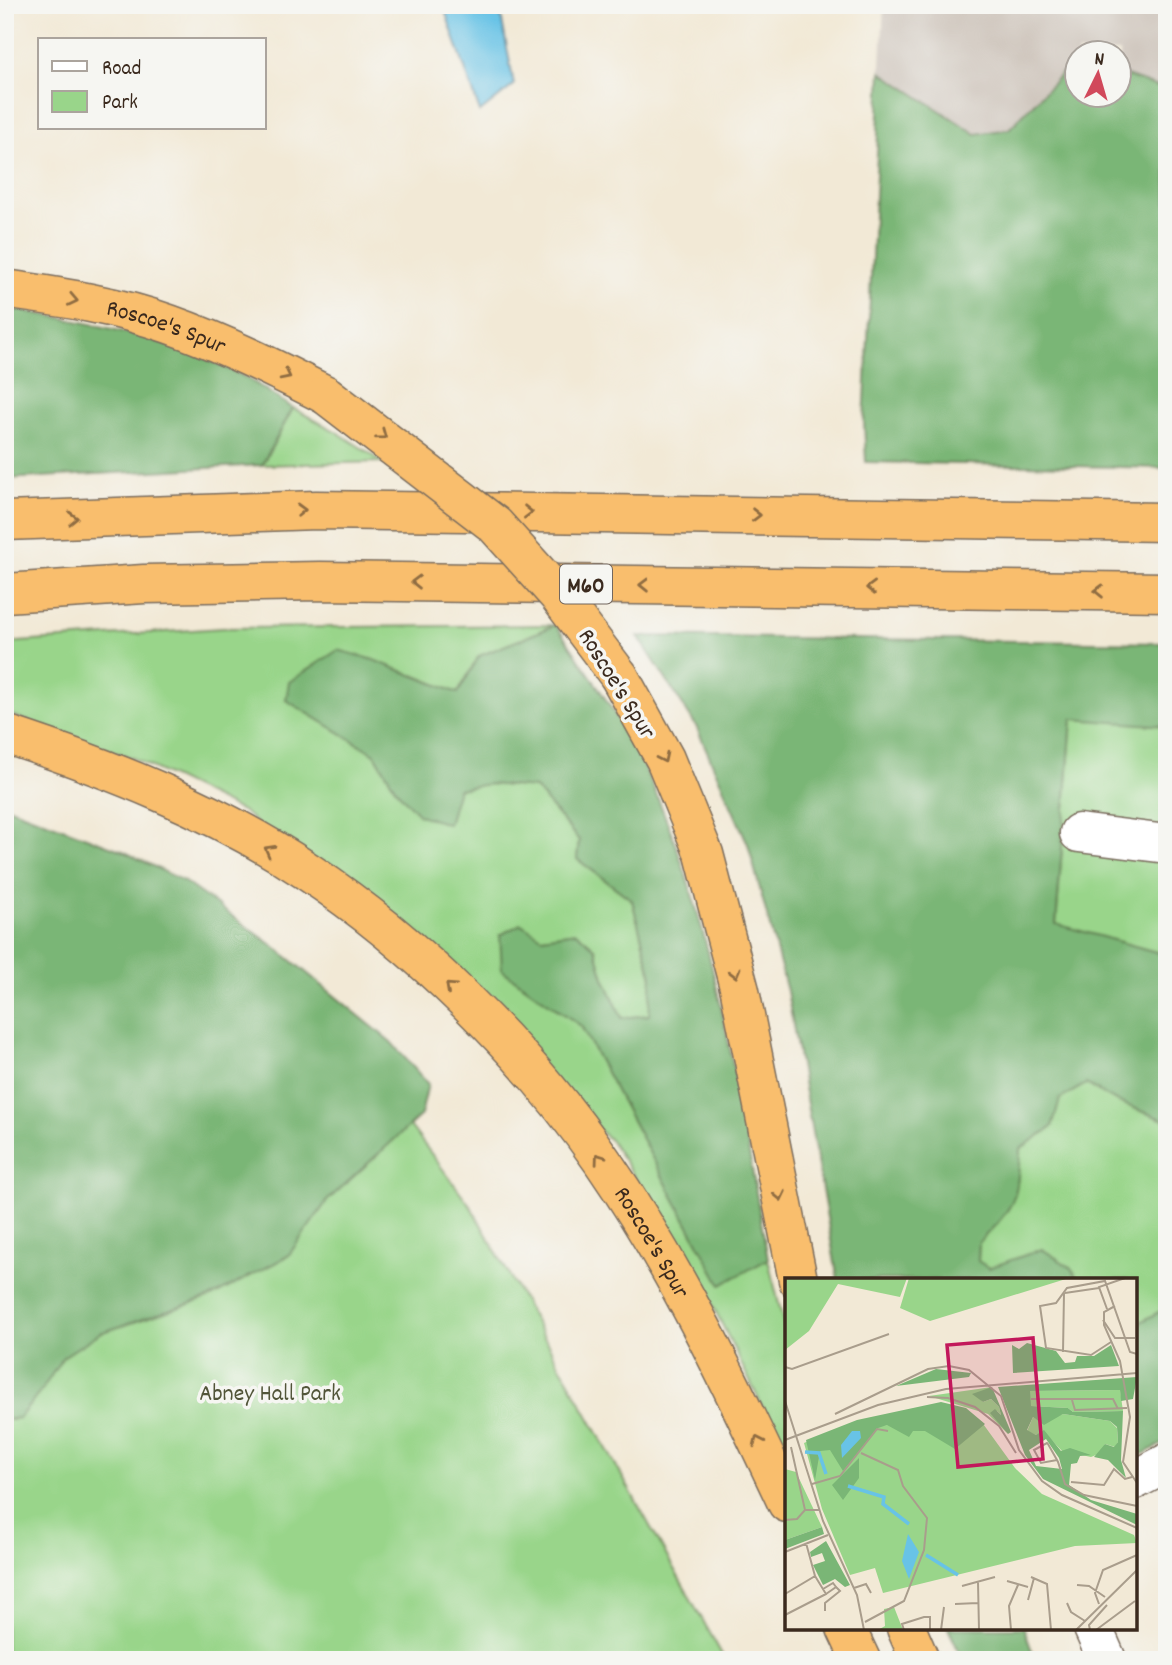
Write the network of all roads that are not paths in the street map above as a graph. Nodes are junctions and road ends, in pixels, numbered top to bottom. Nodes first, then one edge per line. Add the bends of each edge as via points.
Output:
1 (5, 289) edge
2 (5, 521) edge
3 (1167, 522) edge
4 (1167, 592) edge
5 (5, 593) edge
6 (5, 734) edge
7 (1079, 834) dead end
8 (1167, 844) edge
9 (798, 1278) edge
10 (1167, 1463) edge
11 (1137, 1479) edge
12 (785, 1499) edge
13 (847, 1630) edge
14 (907, 1630) edge
15 (1094, 1630) edge
16 (861, 1660) edge
17 (920, 1660) edge
18 (1107, 1660) edge

1 -> 9 highway, Roscoe's Spur / M60, bridge via 167,323 326,395 495,525 558,594 619,677 664,759 704,854 740,991
2 -> 3 highway via 316,510
4 -> 5 highway, M60 via 320,581 144,584
12 -> 6 highway, Roscoe's Spur via 708,1333 603,1161 537,1079 457,993 306,870 124,777
7 - 8 lane
10 - 11 lane
13 - 16 highway
14 - 17 highway
15 - 18 lane

